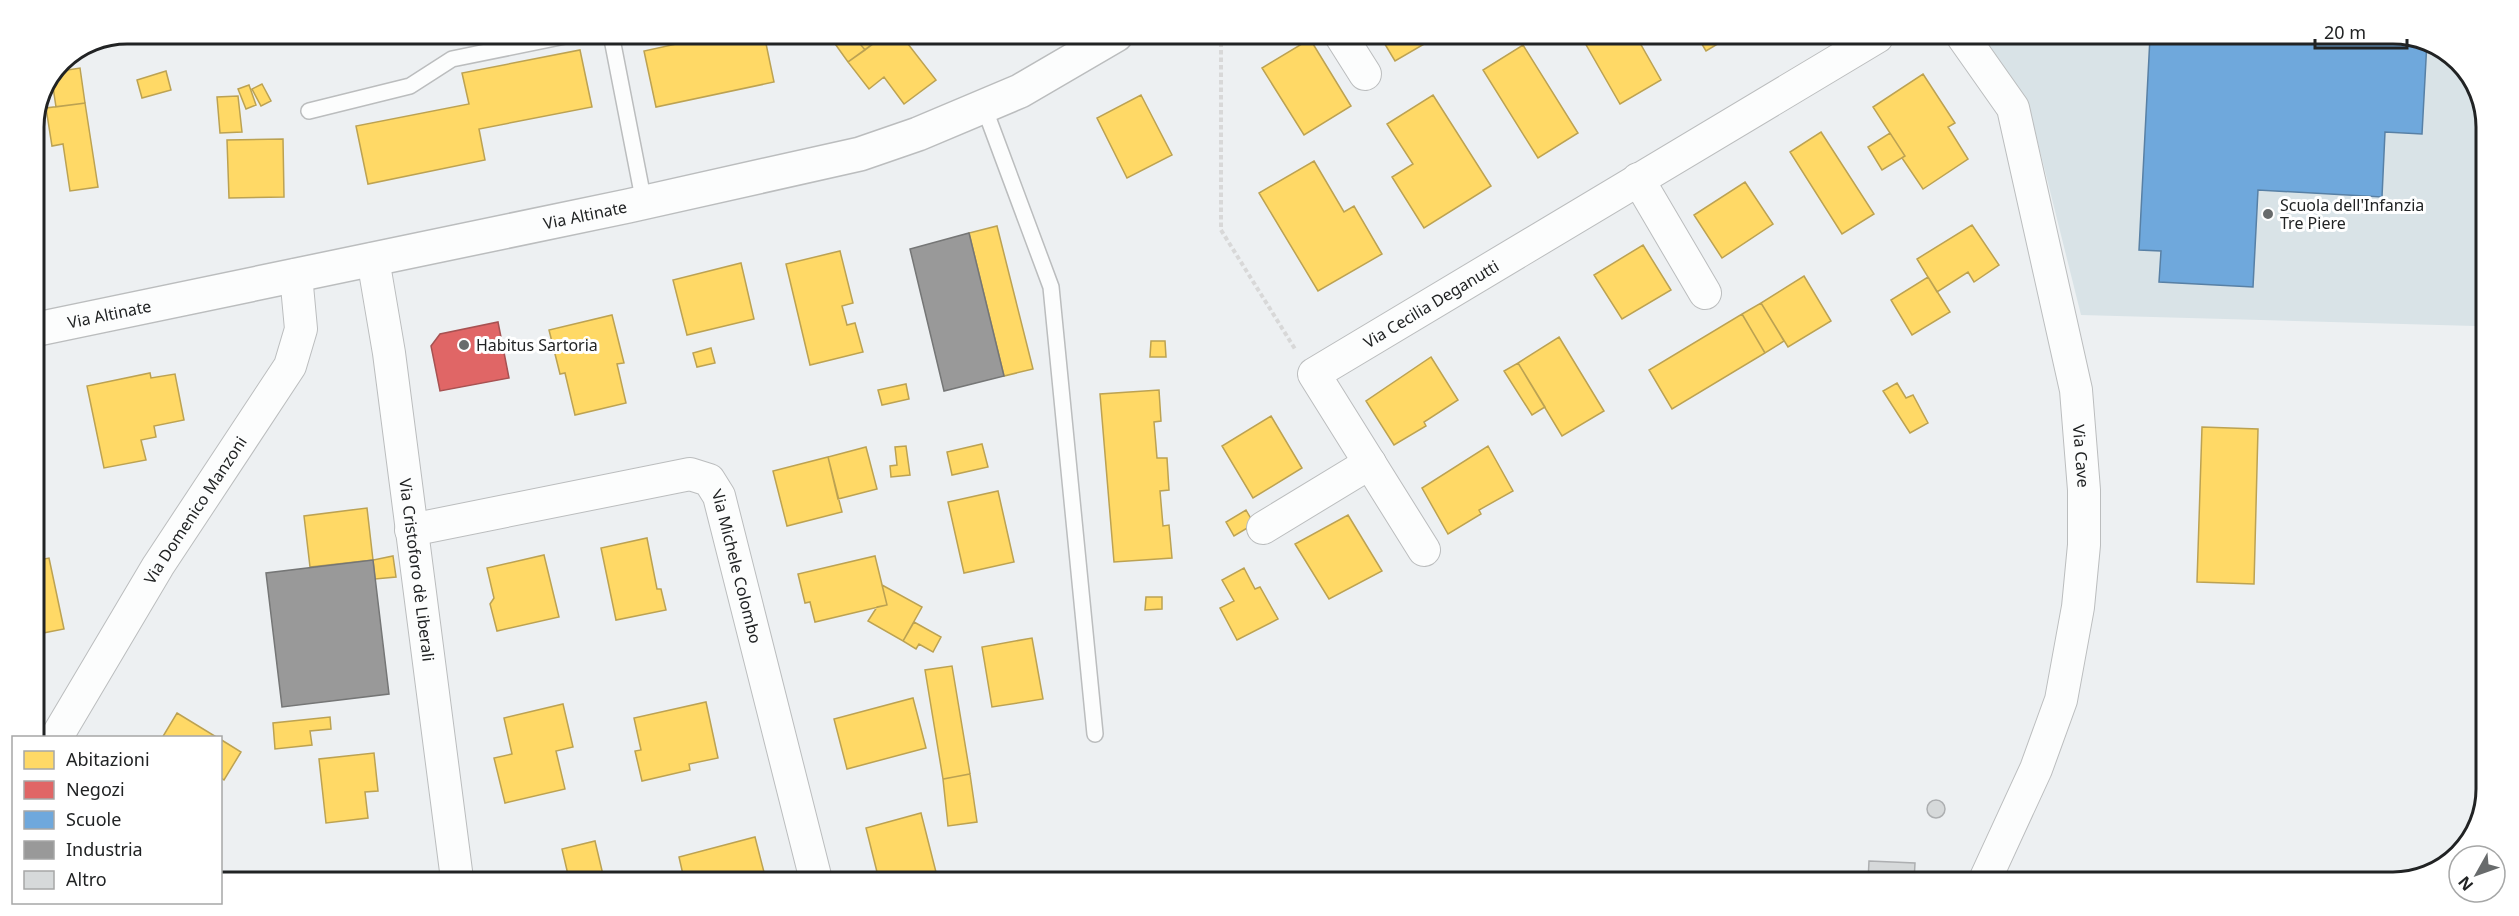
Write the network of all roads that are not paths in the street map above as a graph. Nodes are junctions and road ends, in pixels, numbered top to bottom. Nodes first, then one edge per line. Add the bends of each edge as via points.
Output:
1 (526, 44) edge
2 (613, 44) edge
3 (1101, 44) edge
4 (1346, 44) edge
5 (1865, 44) edge
6 (1968, 44) edge
7 (1365, 74) dead end
8 (984, 107) junction
9 (309, 111) dead end
10 (1638, 180) junction
11 (644, 203) junction
12 (373, 259) junction
13 (296, 274) junction
14 (1705, 293) dead end
15 (44, 328) edge
16 (1370, 464) junction
17 (1263, 528) dead end
18 (411, 530) junction
19 (1424, 550) dead end
20 (1095, 734) dead end
21 (57, 736) edge
22 (456, 872) edge
23 (814, 872) edge
24 (1989, 872) edge

1 - 9 lane via 452,59 410,86
2 - 11 lane
3 - 8 street, Via Altinate via 1020,91
4 - 7 street
5 - 10 street, Via Cecilia Deganutti
6 - 24 street, Via Cave via 2013,108 2076,390 2084,490 2078,607 2061,700 2036,769
8 - 11 street, Via Altinate via 860,154
8 - 20 lane via 1051,287
10 - 14 street
10 - 16 street, Via Cecilia Deganutti via 1314,374
11 - 12 street, Via Altinate
12 - 13 street, Via Altinate
12 - 18 street, Via Cristoforo dè Liberali
13 - 15 street, Via Altinate
13 - 21 street, Via Domenico Manzoni via 301,329 290,366 158,566
16 - 17 street
16 - 19 street
18 - 22 street, Via Cristoforo dè Liberali
18 - 23 street, Via Michele Colombo via 690,474 709,480 719,496

